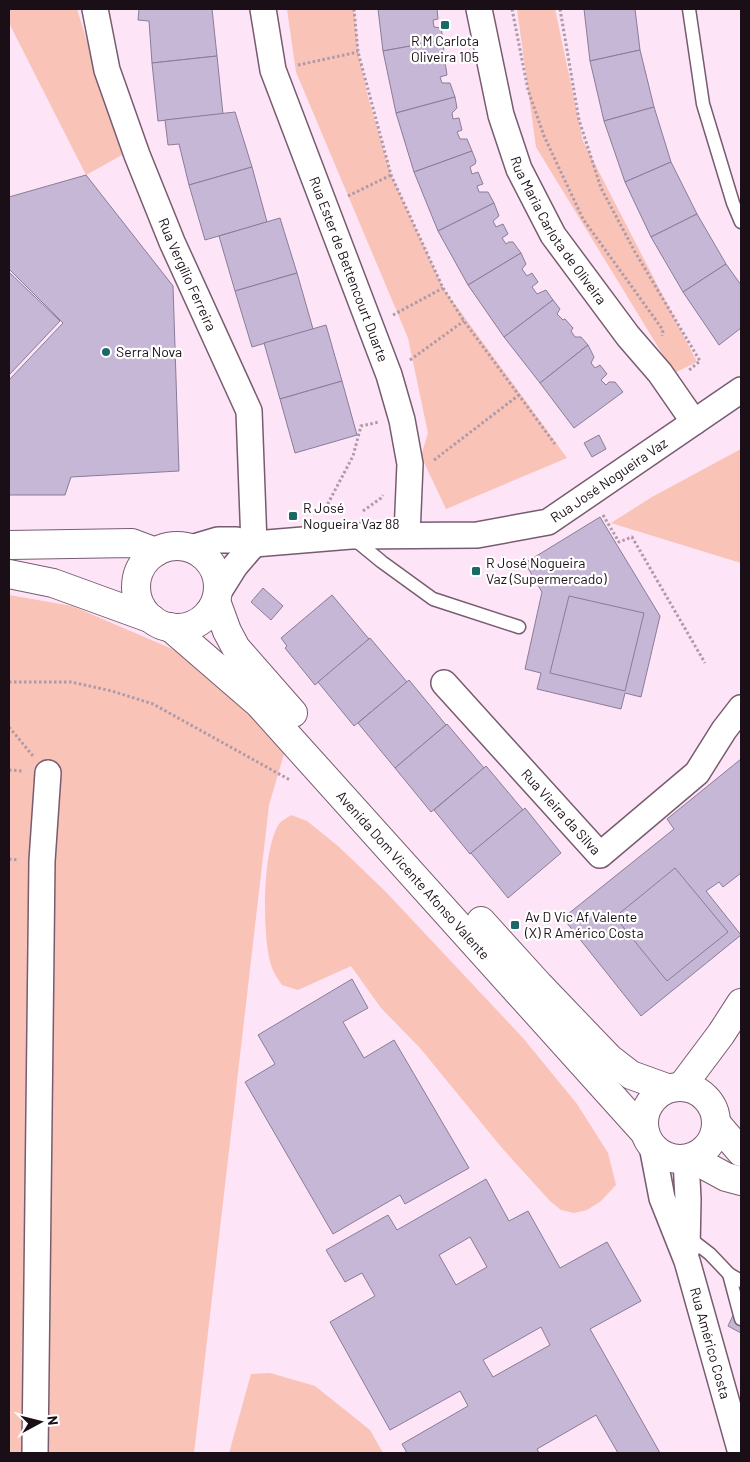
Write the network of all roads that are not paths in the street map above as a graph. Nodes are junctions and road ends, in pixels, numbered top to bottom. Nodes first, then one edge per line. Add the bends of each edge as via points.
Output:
1 (95, 9) edge
2 (263, 9) edge
3 (479, 9) edge
4 (689, 9) edge
5 (741, 222) edge
6 (741, 390) edge
7 (694, 422) junction
8 (355, 525) junction
9 (407, 535) junction
10 (254, 544) junction
11 (9, 545) edge
12 (191, 548) junction
13 (156, 552) junction
14 (9, 574) edge
15 (217, 597) junction
16 (162, 623) junction
17 (519, 627) dead end
18 (444, 682) dead end
19 (741, 708) edge
20 (48, 773) road end
21 (741, 1003) edge
22 (721, 1034) junction
23 (674, 1087) junction
24 (714, 1113) junction
25 (649, 1139) junction
26 (741, 1152) edge
27 (688, 1158) junction
28 (741, 1181) edge
29 (687, 1249) junction
30 (729, 1274) junction
31 (741, 1280) edge
32 (741, 1319) edge
33 (35, 1453) edge
34 (741, 1453) edge

1 - 10 street, Rua Vergílio Ferreira via 107,70 137,155 172,242 249,411
2 - 9 street, Rua Ester de Bettencourt Duarte via 273,70 390,375 410,464
3 - 7 street, Rua Maria Carlota de Oliveira via 501,114 519,169 553,236 660,373
4 - 5 lane via 703,104
6 - 7 street, Rua José Nogueira Vaz
7 - 9 street, Rua José Nogueira Vaz via 548,522 477,535
8 - 9 street, Rua José Nogueira Vaz
8 - 10 street, Rua José Nogueira Vaz
8 - 17 lane via 382,562 434,599
10 - 12 street, Rua José Nogueira Vaz via 218,540
10 - 15 street via 235,566
11 - 13 street via 132,543
12 - 13 street via 167,547
12 - 15 street via 209,561 215,571
13 - 16 street via 139,572 136,585 144,610
14 - 16 street, Avenida Dom Vicente Afonso Valente via 53,583
15 - 16 street via 204,618 194,624 182,628
15 - 23 street, Avenida Dom Vicente Afonso Valente via 236,648 539,985 616,1064 631,1075
16 - 25 street, Avenida Dom Vicente Afonso Valente via 260,704
18 - 19 street, Rua Vieira da Silva via 600,854 697,773
20 - 33 street via 42,861
21 - 22 street
22 - 23 street
22 - 24 street
23 - 24 street via 693,1088 703,1094
23 - 25 street via 658,1094 650,1102 644,1122
24 - 26 street
24 - 27 street via 715,1135 701,1153
25 - 27 street via 667,1157
25 - 29 street via 662,1198
27 - 28 street
27 - 29 street
29 - 30 lane via 710,1254
29 - 34 street, Rua Américo Costa
30 - 31 lane
30 - 32 lane

